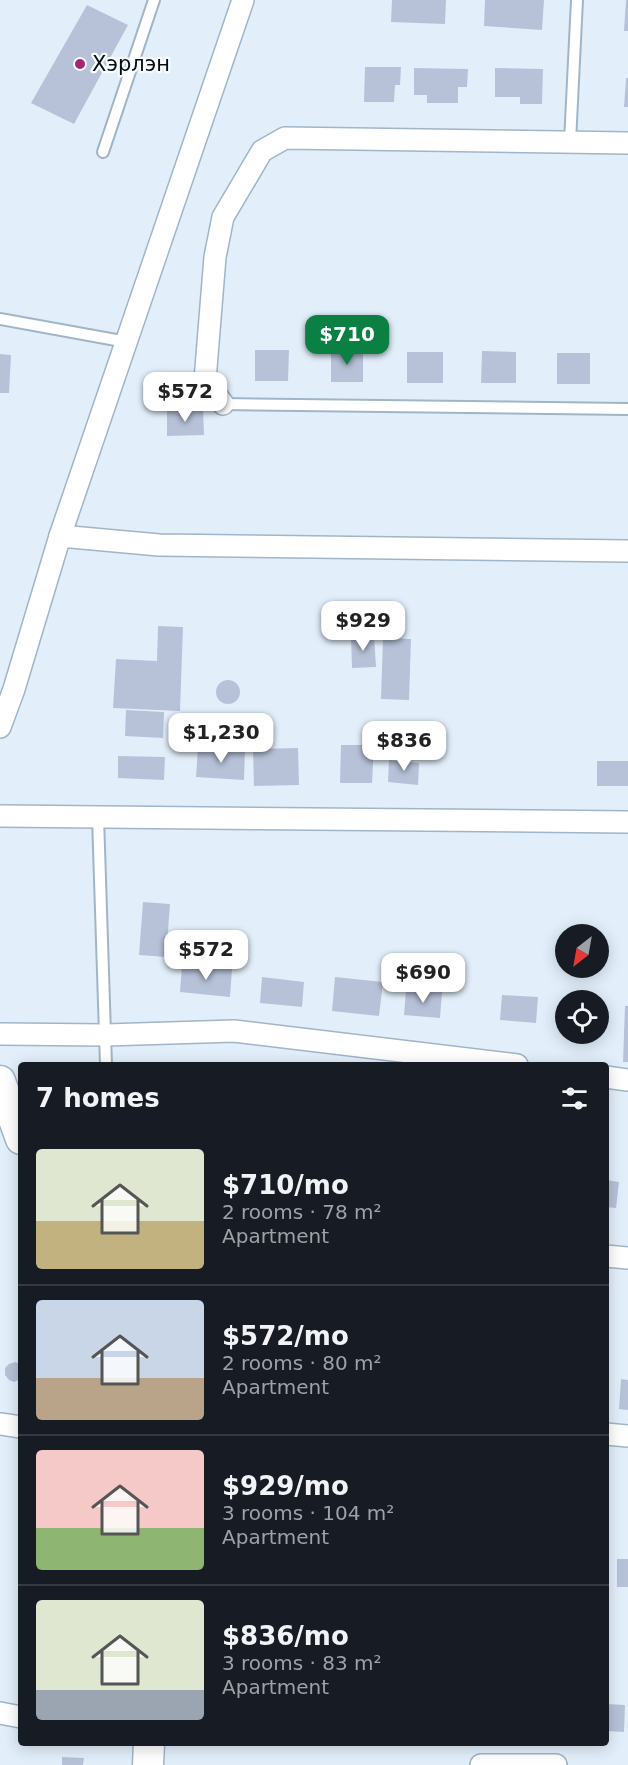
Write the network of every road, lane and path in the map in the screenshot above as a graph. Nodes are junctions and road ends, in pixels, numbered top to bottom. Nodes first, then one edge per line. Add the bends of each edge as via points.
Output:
1 (154, 0) edge
2 (243, 0) edge
3 (577, 0) edge
4 (570, 142) junction
5 (628, 143) edge
6 (103, 152) dead end
7 (0, 319) edge
8 (127, 342) junction
9 (224, 404) joint
10 (628, 409) edge
11 (60, 536) junction
12 (628, 551) edge
13 (0, 727) edge
14 (0, 816) edge
15 (98, 817) junction
16 (628, 822) edge
17 (0, 1034) edge
18 (106, 1035) junction
19 (106, 1062) edge
20 (492, 1062) edge
21 (609, 1077) edge
22 (628, 1080) edge
23 (0, 1081) edge
24 (18, 1131) edge
25 (609, 1256) edge
26 (628, 1258) edge
27 (0, 1424) edge
28 (18, 1426) edge
29 (609, 1434) edge
30 (628, 1436) edge
31 (0, 1713) edge
32 (18, 1716) edge
33 (149, 1746) edge
34 (148, 1765) edge
35 (481, 1765) edge
36 (556, 1765) edge

1 - 6 lane
2 - 8 street
3 - 4 lane
4 - 5 street
4 - 9 street via 285,138 262,151 223,217 215,257 205,380
7 - 8 lane
8 - 11 street
9 - 10 lane
11 - 12 street via 159,545
11 - 13 street
14 - 15 street
15 - 16 street
15 - 18 lane
17 - 18 street
18 - 19 lane
18 - 20 street via 234,1031
21 - 22 street
23 - 24 main road
25 - 26 street
27 - 28 street
29 - 30 street
31 - 32 street
33 - 34 main road
35 - 36 street

